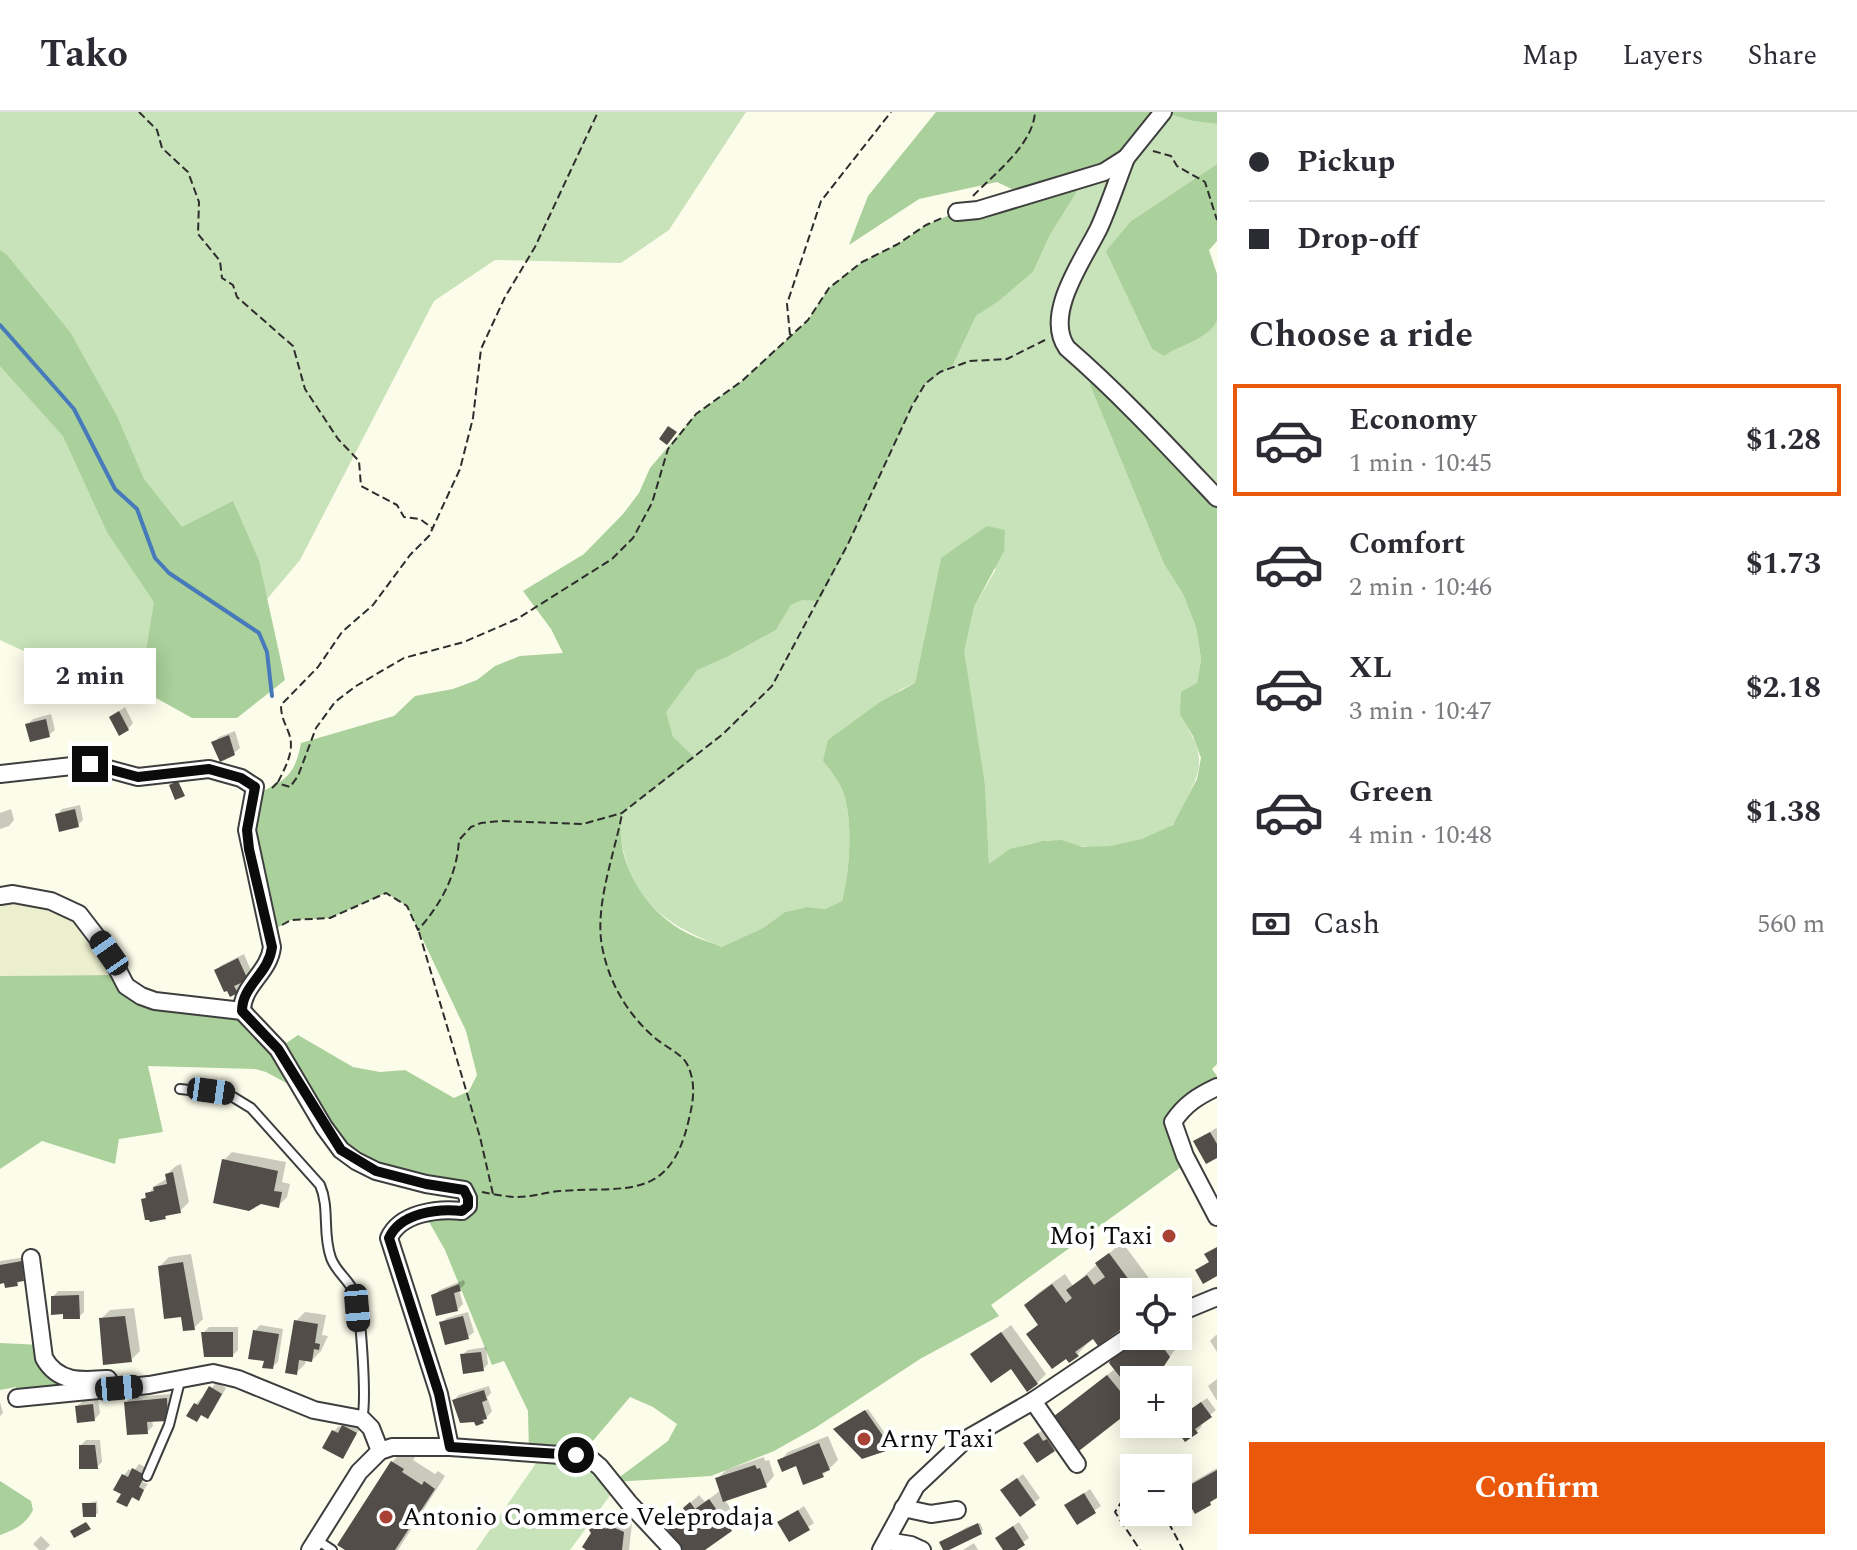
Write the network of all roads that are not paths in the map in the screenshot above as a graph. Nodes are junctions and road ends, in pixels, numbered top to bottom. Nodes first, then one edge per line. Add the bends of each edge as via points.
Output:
1 (1163, 112) edge
2 (1131, 152) junction
3 (957, 212) road end
4 (1217, 498) edge
5 (0, 774) edge
6 (0, 896) edge
7 (242, 1011) junction
8 (1217, 1087) edge
9 (180, 1089) dead end
10 (1217, 1217) edge
11 (31, 1258) dead end
12 (1217, 1297) edge
13 (1192, 1307) edge
14 (1120, 1342) edge
15 (213, 1373) junction
16 (180, 1381) junction
17 (17, 1398) dead end
18 (1033, 1401) junction
19 (362, 1419) junction
20 (450, 1447) junction
21 (380, 1451) junction
22 (1077, 1464) dead end
23 (147, 1476) dead end
24 (903, 1508) junction
25 (957, 1510) dead end
26 (313, 1545) edge
27 (884, 1545) edge
28 (664, 1547) edge
29 (332, 1550) edge
30 (922, 1550) edge

1 - 2 street
2 - 3 street via 1104,172
2 - 4 street via 1066,291 1060,339 1127,401
5 - 7 street via 90,764 138,777 209,769 255,787 249,849 272,947 270,961 243,1000
6 - 7 street via 51,901 79,914 126,986 141,996
7 - 20 street via 278,1049 341,1150 376,1171 464,1190 468,1198 462,1211 424,1213 399,1223 389,1238 439,1394
8 - 10 street via 1196,1096 1173,1122
9 - 19 lane via 228,1094 251,1108 320,1185 331,1259 355,1293 365,1400
11 - 15 street via 44,1358 52,1372 95,1380 176,1370
12 - 13 street
14 - 18 street
15 - 16 street
15 - 19 street via 314,1410
16 - 17 street
16 - 23 lane via 169,1425
18 - 22 street
18 - 24 street via 965,1440 916,1486
19 - 21 street
20 - 21 street
20 - 28 street via 588,1457
21 - 26 street via 359,1472
24 - 25 street via 931,1514
24 - 27 street
26 - 29 lane
27 - 30 street

